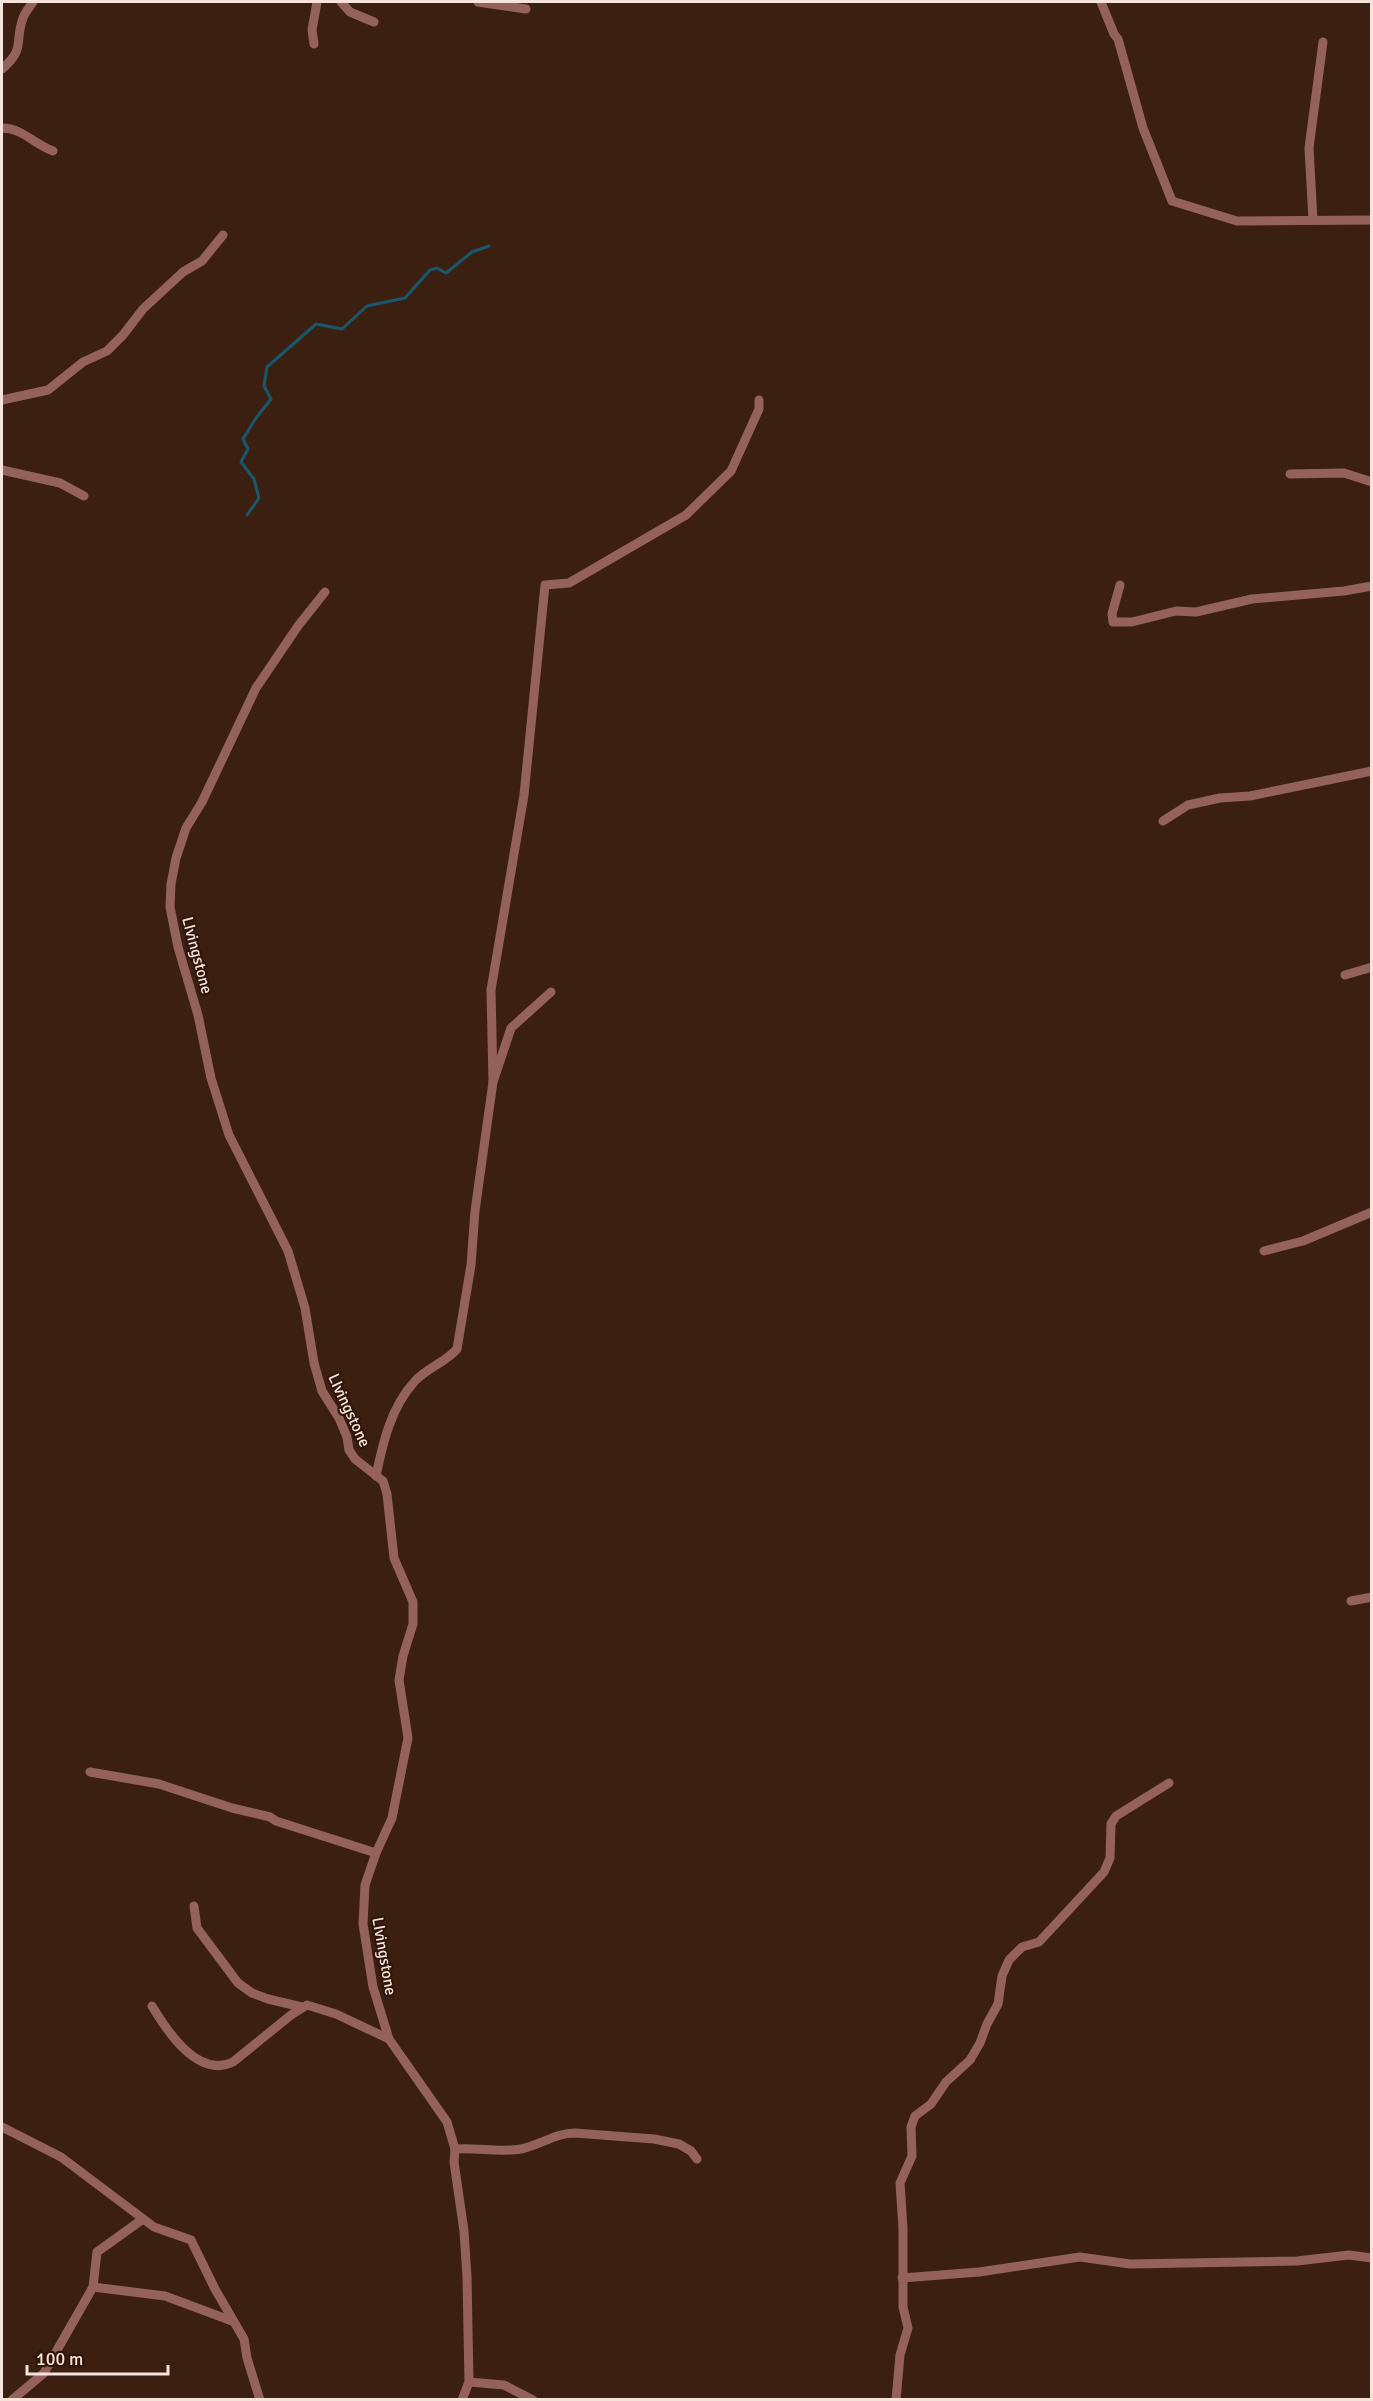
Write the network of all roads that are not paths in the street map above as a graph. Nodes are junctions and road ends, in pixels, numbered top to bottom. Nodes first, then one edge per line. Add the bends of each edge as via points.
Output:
1 (33, 2) edge
2 (317, 2) edge
3 (341, 2) edge
4 (478, 2) edge
5 (1101, 2) edge
6 (526, 9) dead end
7 (375, 22) dead end
8 (1323, 42) dead end
9 (314, 44) dead end
10 (2, 69) edge
11 (2, 128) edge
12 (53, 151) dead end
13 (1313, 220) junction
14 (1371, 220) edge
15 (223, 236) dead end
16 (2, 400) edge
17 (759, 400) dead end
18 (2, 471) edge
19 (1290, 474) dead end
20 (1371, 482) edge
21 (84, 496) dead end
22 (1120, 585) dead end
23 (1371, 586) edge
24 (326, 591) dead end
25 (1371, 771) edge
26 (1164, 820) dead end
27 (1371, 967) edge
28 (1346, 975) dead end
29 (550, 992) dead end
30 (493, 1082) junction
31 (1371, 1212) edge
32 (1264, 1251) dead end
33 (376, 1476) junction
34 (1371, 1597) edge
35 (1351, 1601) dead end
36 (90, 1773) dead end
37 (1169, 1783) dead end
38 (376, 1853) junction
39 (194, 1906) dead end
40 (152, 2006) dead end
41 (302, 2007) junction
42 (389, 2039) junction
43 (2, 2127) edge
44 (455, 2149) junction
45 (697, 2159) dead end
46 (143, 2219) junction
47 (1371, 2258) edge
48 (902, 2278) junction
49 (93, 2287) junction
50 (233, 2321) junction
51 (469, 2382) junction
52 (12, 2400) edge
53 (260, 2400) edge
54 (462, 2400) edge
55 (533, 2400) edge
56 (896, 2400) edge

1 - 10 street via 23,16 18,50
2 - 9 street
3 - 7 street via 350,12
4 - 6 street
5 - 13 street via 1118,39 1143,128 1172,201 1237,221
8 - 13 street via 1309,148
11 - 12 street via 14,128
13 - 14 street
15 - 16 street via 202,261 183,272 143,309 107,351 83,362 48,390
17 - 30 street via 759,409 731,471 686,515 569,583 545,585 524,795 491,990
18 - 21 street via 60,483
19 - 20 street via 1344,473
22 - 23 street via 1113,622 1132,622 1176,611 1196,612 1252,599
24 - 33 street, LIvingstone via 256,688 186,828 176,858 170,907 229,1136 288,1251 305,1308 322,1391 343,1428 349,1450
25 - 26 street via 1188,805
27 - 28 street
29 - 30 street via 511,1028
30 - 33 street via 457,1349 416,1380 400,1400
31 - 32 street via 1316,1236
33 - 38 street, LIvingstone via 383,1481 387,1494 394,1558 414,1612 399,1680 408,1738 392,1818
34 - 35 street
36 - 38 street via 169,1787 270,1816
37 - 48 street via 1116,1816 1111,1824 1110,1858 1104,1872 1039,1942 1022,1947 1009,1960 998,2004 970,2060 946,2082 931,2104 915,2116 911,2127 912,2156 900,2182
38 - 42 street, LIvingstone via 364,1894 363,1924 373,1987
39 - 41 street via 196,1928 238,1983 268,1999
40 - 41 street via 179,2044 204,2063 219,2066 233,2062
41 - 42 street via 329,2011
42 - 44 street, LIvingstone via 447,2122
43 - 46 street via 61,2157
44 - 45 street via 518,2150 564,2133 575,2133 679,2144
44 - 51 street, LIvingstone via 467,2277
46 - 49 street via 97,2252
46 - 50 street via 191,2240
47 - 48 street via 1349,2255 1297,2261 1130,2264 1080,2257 980,2272
48 - 56 street via 908,2328
49 - 50 street via 165,2296
49 - 52 street via 44,2373
50 - 53 street via 244,2339
51 - 54 street, LIvingstone
51 - 55 street via 504,2385

